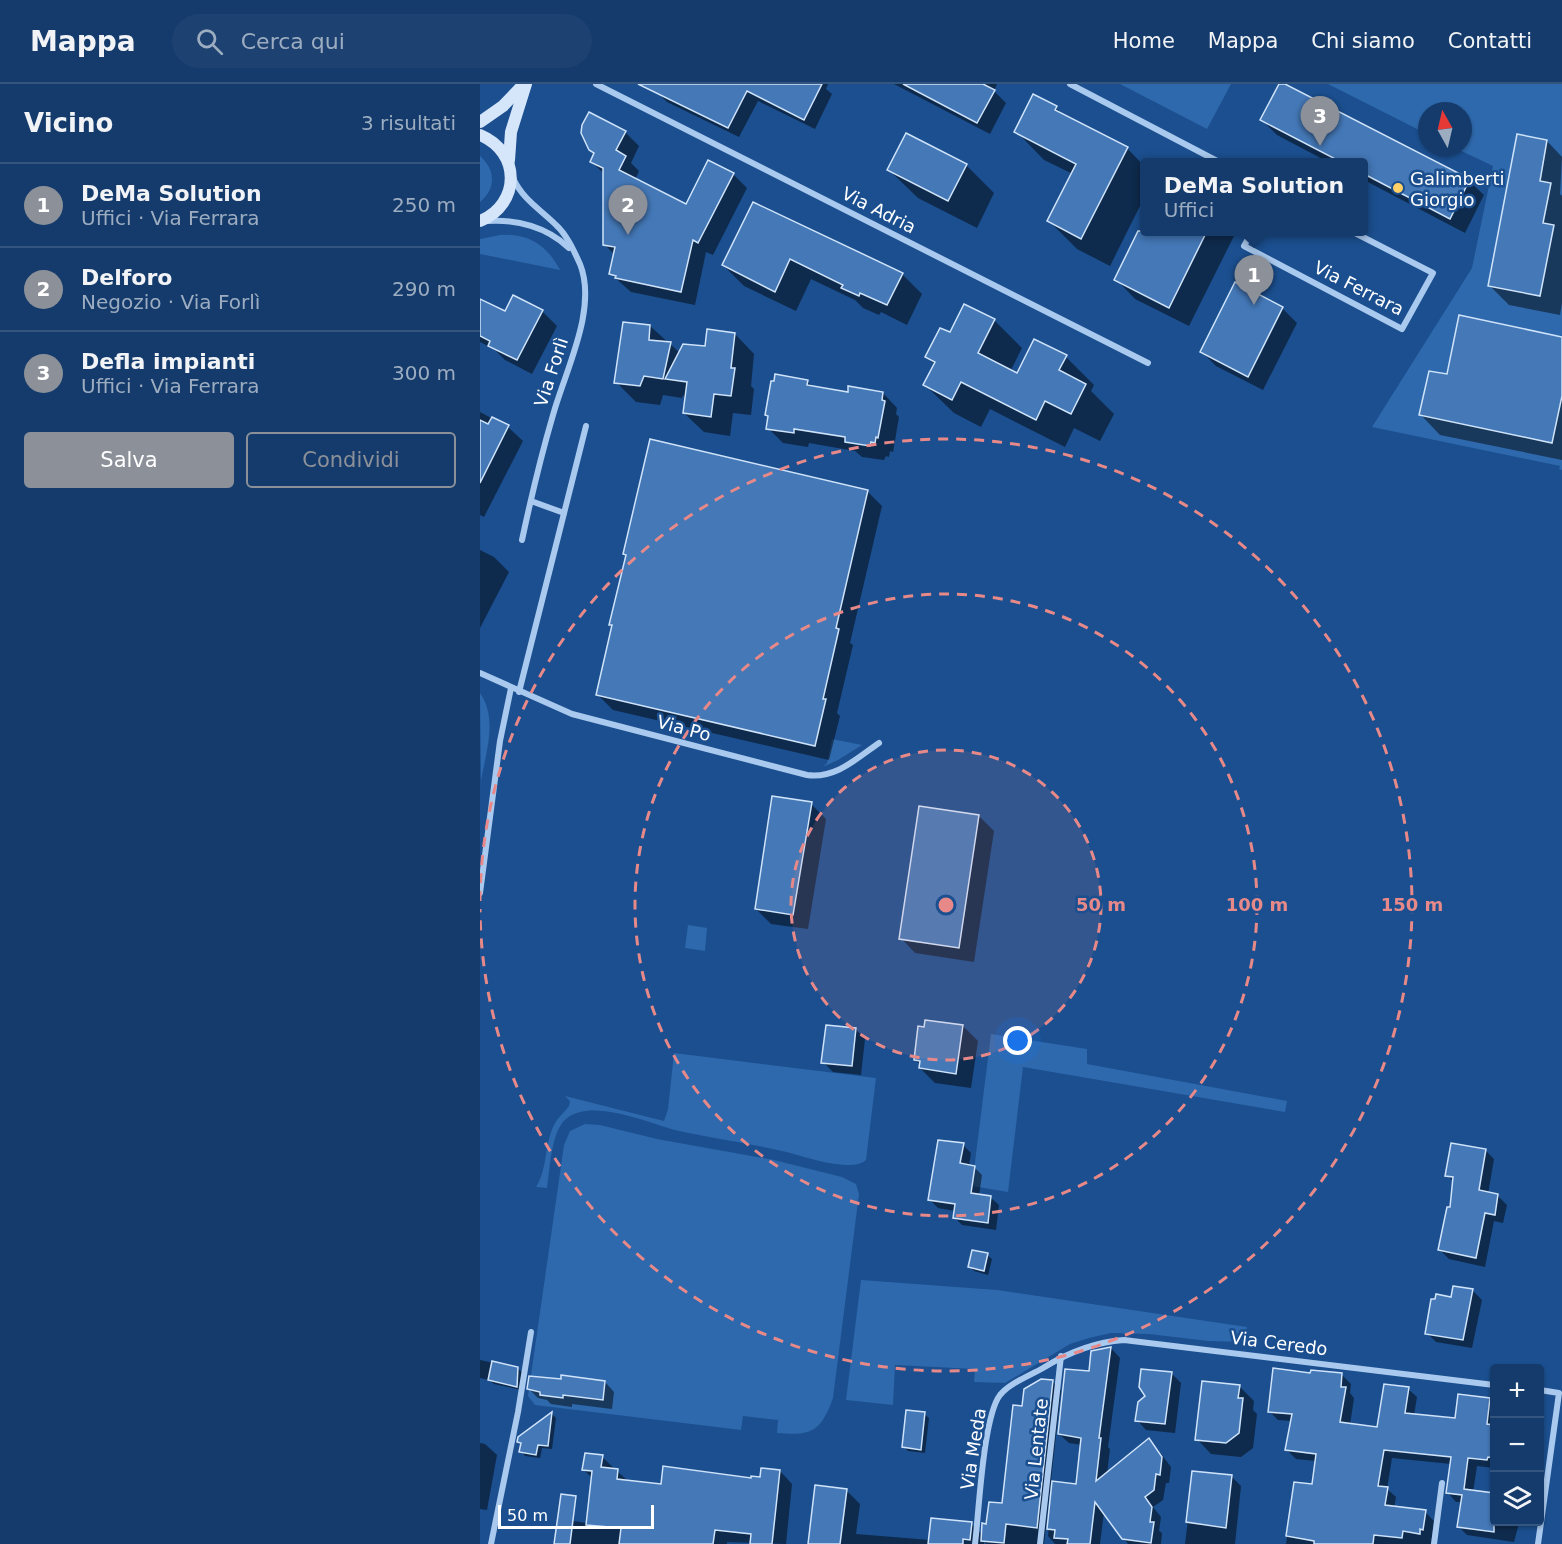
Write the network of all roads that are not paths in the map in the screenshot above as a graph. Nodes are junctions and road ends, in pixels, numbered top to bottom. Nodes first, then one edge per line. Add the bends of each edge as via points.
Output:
1 (525, 84) edge
2 (596, 84) edge
3 (1070, 84) edge
4 (480, 122) edge
5 (480, 135) edge
6 (1213, 158) edge
7 (510, 168) junction
8 (480, 221) edge
9 (1249, 236) edge
10 (1362, 236) edge
11 (574, 252) junction
12 (1148, 363) dead end
13 (586, 426) dead end
14 (531, 501) junction
15 (564, 513) junction
16 (522, 540) dead end
17 (480, 673) edge
18 (511, 688) junction
19 (519, 692) junction
20 (879, 742) dead end
21 (480, 893) edge
22 (531, 1332) dead end
23 (1061, 1356) junction
24 (1490, 1385) edge
25 (1544, 1391) edge
26 (1442, 1483) dead end
27 (491, 1544) edge
28 (975, 1544) edge
29 (1040, 1544) edge
30 (1434, 1544) edge
31 (1538, 1544) edge

1 - 4 street
1 - 7 street via 511,132
2 - 12 street, Via Adria
3 - 6 street
5 - 7 street via 498,146
7 - 8 street via 505,200
7 - 11 street, Via Forlì via 521,192 561,230
8 - 11 street via 534,227
9 - 10 street, Via Ferrara via 1244,246 1402,329 1432,273
11 - 14 street, Via Forlì via 584,276 584,310
13 - 15 street
14 - 15 street
14 - 16 street, Via Forlì
15 - 19 street
17 - 18 street, Via Po
18 - 19 street, Via Po
18 - 21 street
19 - 20 street, Via Po via 573,714 817,776 836,772
22 - 27 street
23 - 24 street, Via Ceredo via 1091,1345 1124,1340
23 - 28 street, Via Meda via 1012,1386 996,1402 988,1429
23 - 29 street, Via Lentate
25 - 31 street via 1559,1393
26 - 30 street

